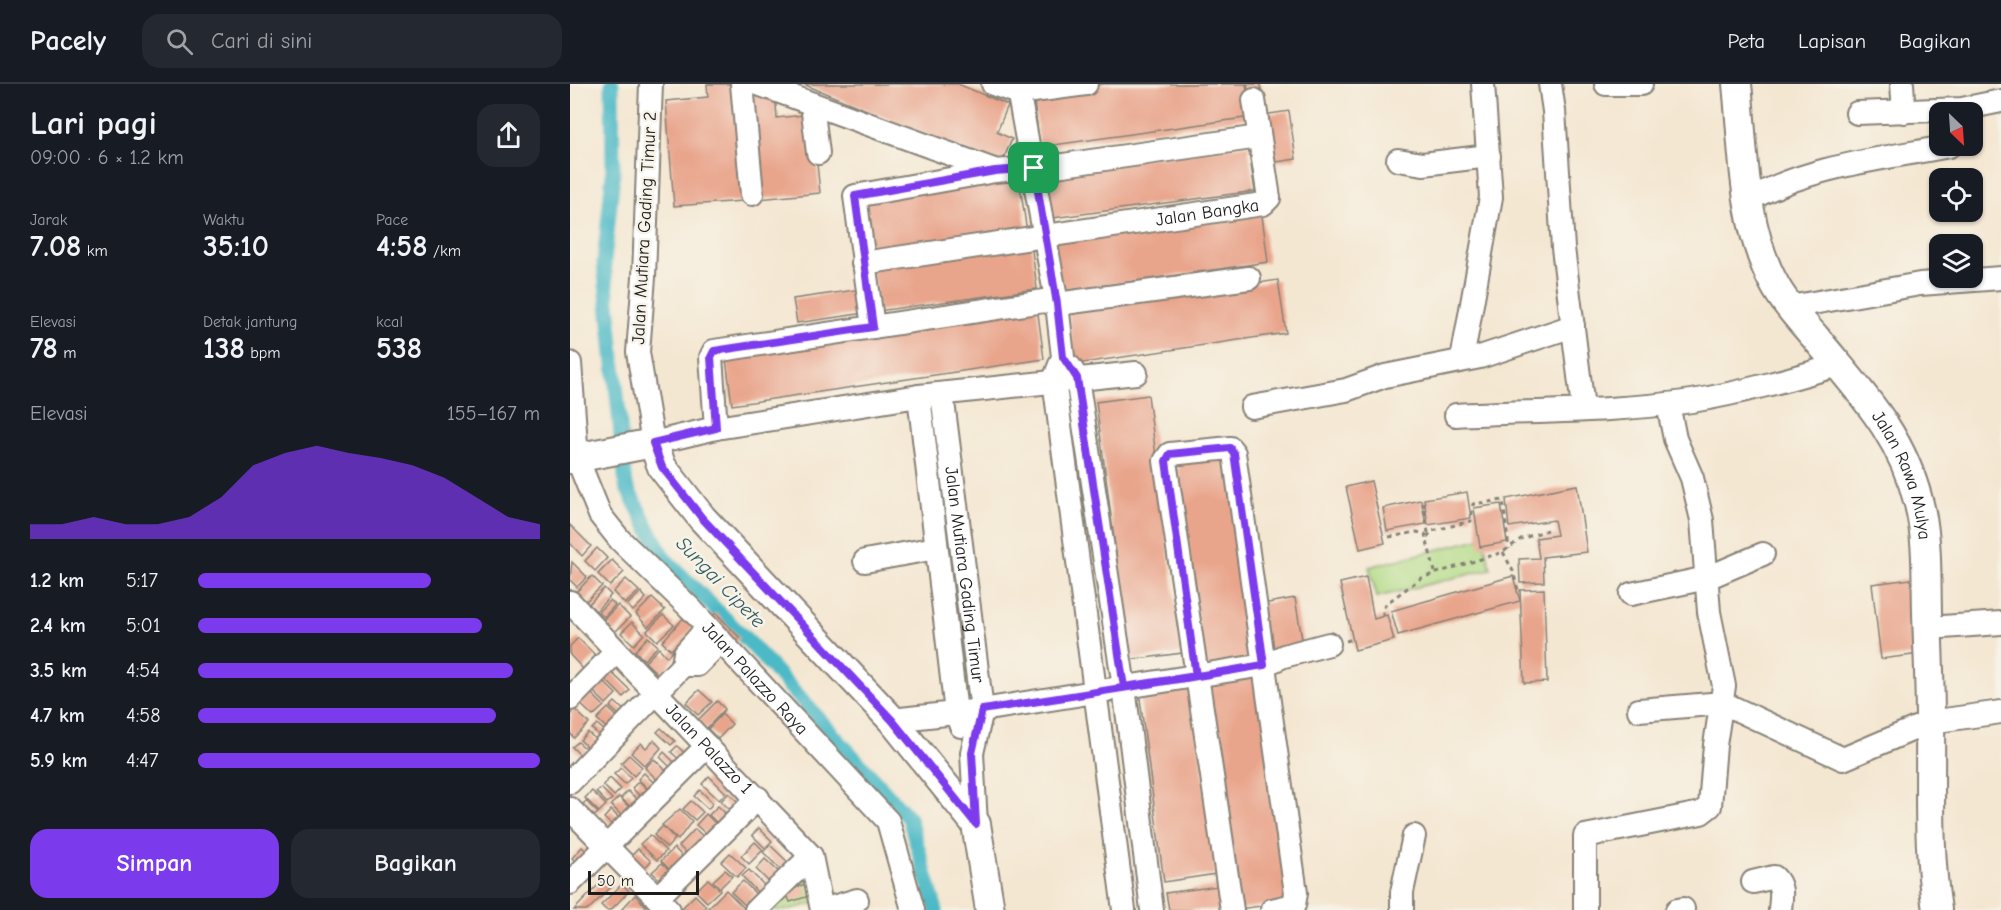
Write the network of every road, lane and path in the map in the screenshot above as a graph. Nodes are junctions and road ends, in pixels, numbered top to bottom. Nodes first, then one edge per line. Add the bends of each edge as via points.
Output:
1 (651, 84) edge
2 (742, 84) edge
3 (758, 84) edge
4 (993, 84) edge
5 (1086, 84) edge
6 (1483, 84) edge
7 (1550, 84) edge
8 (1606, 84) edge
9 (1641, 84) edge
10 (1737, 84) edge
11 (1902, 84) edge
12 (1017, 89) edge
13 (1254, 100) dead end
14 (2001, 101) edge
15 (812, 104) junction
16 (1904, 111) junction
17 (1857, 113) dead end
18 (1259, 137) junction
19 (1929, 150) edge
20 (818, 153) dead end
21 (1489, 156) junction
22 (1398, 159) dead end
23 (1034, 168) junction
24 (995, 171) junction
25 (752, 194) dead end
26 (1749, 200) junction
27 (1044, 237) junction
28 (863, 263) junction
29 (1249, 278) dead end
30 (2001, 278) edge
31 (1057, 304) junction
32 (1790, 308) junction
33 (1573, 326) junction
34 (873, 327) junction
35 (1063, 357) junction
36 (1462, 360) junction
37 (570, 363) edge
38 (1838, 365) junction
39 (1136, 373) dead end
40 (1077, 378) junction
41 (1054, 380) junction
42 (942, 394) junction
43 (919, 396) junction
44 (1668, 404) junction
45 (572, 405) edge
46 (1252, 406) dead end
47 (1583, 408) junction
48 (1456, 415) dead end
49 (716, 428) junction
50 (647, 445) junction
51 (582, 457) edge
52 (1424, 502) dead end
53 (1547, 530) dead end
54 (1427, 535) junction
55 (1389, 537) dead end
56 (936, 548) junction
57 (1509, 549) junction
58 (1503, 552) junction
59 (1763, 554) dead end
60 (866, 561) dead end
61 (1435, 573) junction
62 (1707, 578) junction
63 (1519, 594) dead end
64 (1631, 594) dead end
65 (1393, 597) junction
66 (570, 602) edge
67 (1394, 606) dead end
68 (1383, 616) dead end
69 (2001, 623) edge
70 (1928, 628) junction
71 (714, 635) junction
72 (1329, 644) dead end
73 (616, 652) junction
74 (1264, 665) junction
75 (1196, 676) junction
76 (1124, 687) junction
77 (1096, 691) junction
78 (656, 692) junction
79 (570, 699) edge
80 (1723, 703) junction
81 (982, 710) junction
82 (1639, 710) dead end
83 (2001, 712) edge
84 (956, 713) junction
85 (892, 720) junction
86 (1930, 722) junction
87 (707, 746) junction
88 (972, 753) junction
89 (570, 783) edge
90 (758, 798) junction
91 (570, 808) edge
92 (976, 824) junction
93 (1414, 836) dead end
94 (607, 847) junction
95 (811, 856) junction
96 (1753, 882) dead end
97 (570, 883) edge
98 (857, 900) dead end
99 (663, 904) edge
100 (756, 910) edge
101 (822, 910) edge
102 (913, 910) edge
103 (990, 910) edge
104 (1124, 910) edge
105 (1152, 910) edge
106 (1232, 910) edge
107 (1272, 910) edge
108 (1402, 910) edge
109 (1585, 910) edge
110 (1780, 910) edge
111 (1937, 910) edge

1 - 50 street, Jalan Mutiara Gading Timur 2 via 638,352
2 - 25 street
3 - 15 street
4 - 12 street
5 - 12 street
6 - 21 street
7 - 33 street
8 - 9 street
10 - 26 main road, Jalan Rawa Mulya
11 - 16 street
12 - 23 street
13 - 18 street, Jalan Bangka
14 - 16 street via 1962,109
15 - 20 street
15 - 24 street
16 - 17 street
18 - 23 street
18 - 27 street, Jalan Bangka via 1269,198 1263,204
19 - 26 street via 1827,171 1773,186
21 - 22 street via 1424,164
21 - 36 street via 1491,197
23 - 24 street
23 - 27 street
24 - 28 street via 855,196
26 - 32 main road, Jalan Rawa Mulya via 1764,261
27 - 28 street
27 - 31 street
28 - 34 street
29 - 31 street
30 - 32 street via 1920,284
31 - 34 street via 1044,301
31 - 35 street
32 - 38 main road, Jalan Rawa Mulya
33 - 36 street
33 - 47 street
34 - 49 street via 714,351 711,357
35 - 40 street
35 - 41 street
36 - 46 street via 1385,376 1326,394
37 - 45 street, Jalan Palazzo Raya
38 - 44 street via 1726,395
38 - 70 main road, Jalan Rawa Mulya via 1880,416 1906,461 1925,534
39 - 40 street
40 - 41 street
40 - 76 street
41 - 42 street
41 - 77 street
42 - 43 street
42 - 81 street, Jalan Mutiara Gading Timur
43 - 49 street
43 - 56 street, Jalan Mutiara Gading Timur
44 - 47 street
44 - 62 street via 1675,439 1692,478 1702,520
45 - 51 street, Jalan Palazzo Raya
47 - 48 street
49 - 50 street
50 - 51 main road
50 - 85 main road, Jalan Mutiara Gading Timur via 702,518
51 - 71 street, Jalan Palazzo Raya via 600,515
52 - 54 path
53 - 57 path via 1521,539
54 - 55 path via 1417,532
54 - 57 path via 1471,521 1473,504 1503,500
54 - 61 path
56 - 60 street
56 - 84 street, Jalan Mutiara Gading Timur
57 - 58 path
58 - 61 path
58 - 63 path
59 - 62 street
61 - 65 path
62 - 64 street
62 - 80 street via 1725,686
65 - 67 path
65 - 68 path via 1383,608
66 - 73 street, Jalan Palazzo 1
69 - 70 street
70 - 86 main road, Jalan Rawa Mulya
71 - 78 street via 685,652 683,665
71 - 102 street, Jalan Palazzo Raya via 888,821
72 - 74 street
73 - 78 street, Jalan Palazzo 1
73 - 79 street
74 - 75 street
74 - 75 street via 1234,453 1230,448 1170,454 1166,461
74 - 107 street via 1296,893 1294,905
75 - 76 street
75 - 106 street
76 - 77 street
76 - 105 street
77 - 81 street
77 - 104 street
78 - 87 street, Jalan Palazzo 1
78 - 89 street
80 - 82 street
80 - 86 street via 1843,759
80 - 109 street via 1710,806 1701,813 1585,836
81 - 84 street
81 - 88 street, Jalan Mutiara Gading Timur
83 - 86 street
84 - 85 street
84 - 88 street, Jalan Mutiara Gading Timur
85 - 92 main road, Jalan Mutiara Gading Timur
86 - 111 main road, Jalan Rawa Mulya
87 - 90 street, Jalan Palazzo 1
87 - 94 street
88 - 92 street, Jalan Mutiara Gading Timur
90 - 95 street, Jalan Palazzo 1
90 - 99 street
91 - 94 street
92 - 103 main road, Jalan Mutiara Gading Timur
93 - 108 street
94 - 97 street
94 - 99 street
95 - 100 street
95 - 101 street, Jalan Palazzo 1
96 - 110 street via 1774,877 1779,882
98 - 101 street, Jalan Palazzo 1

